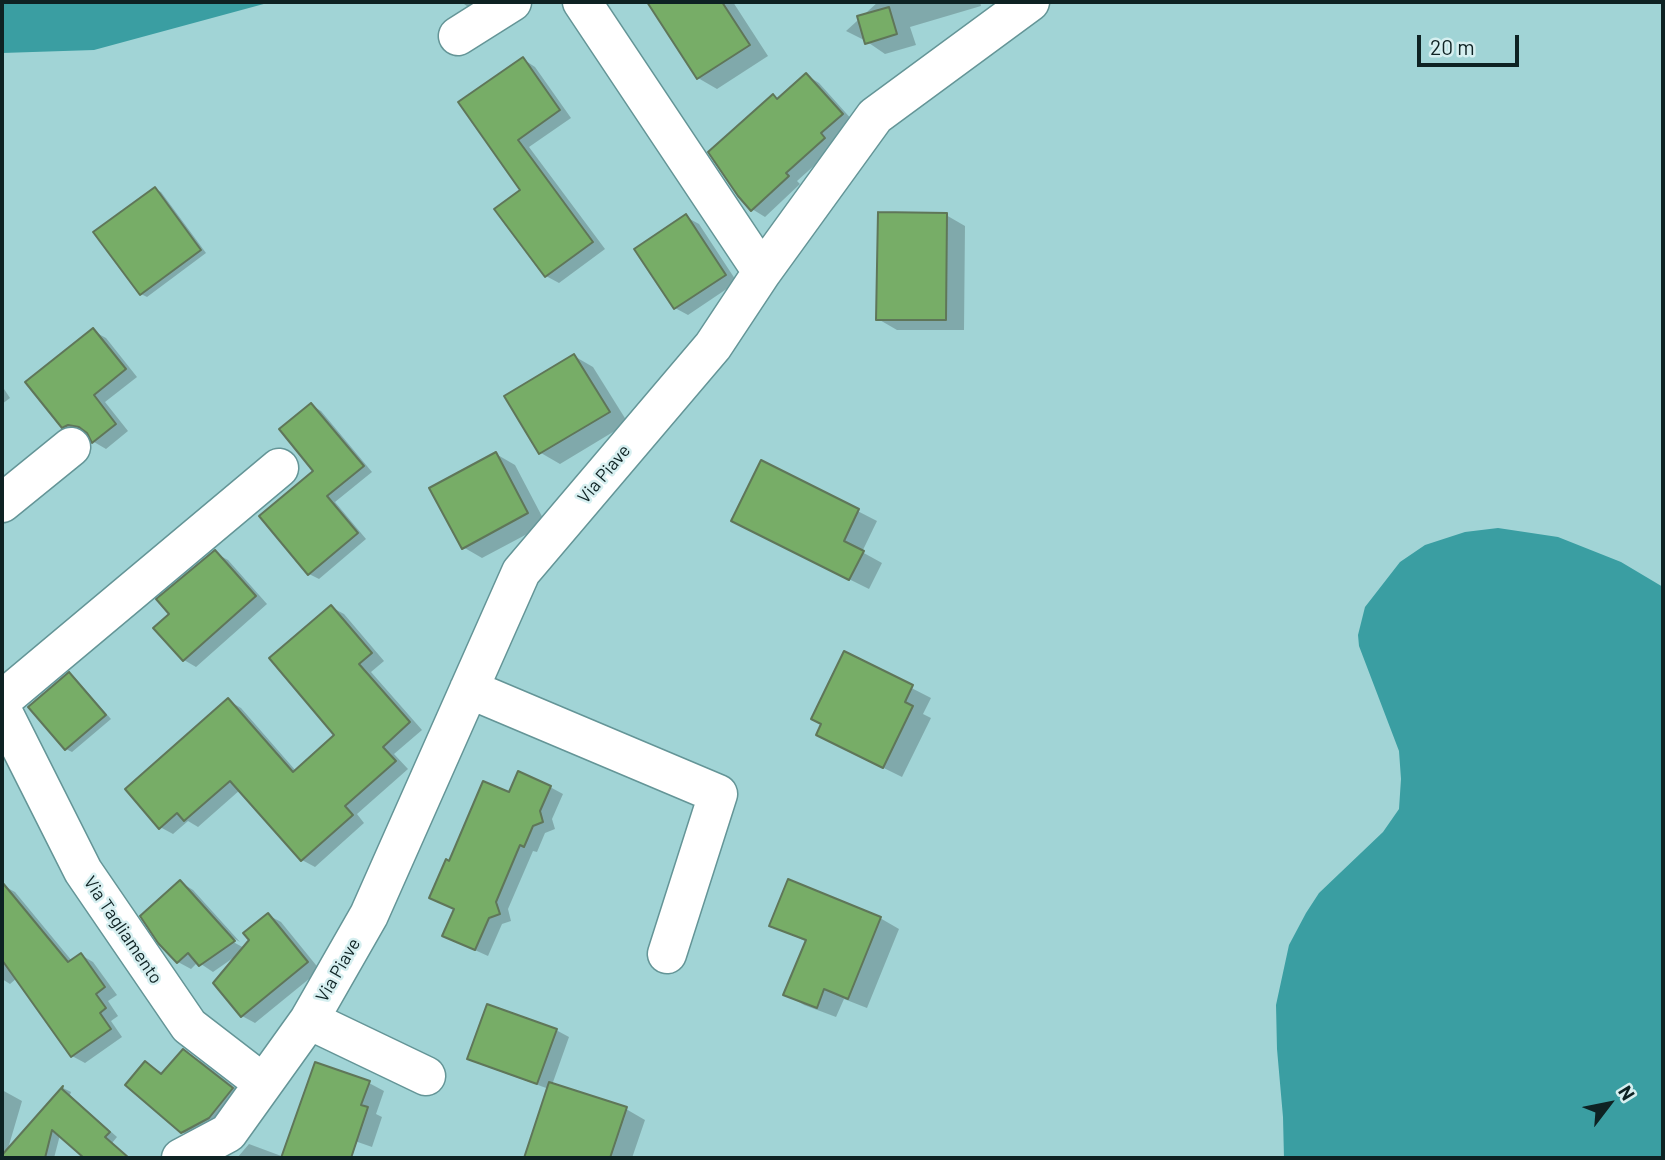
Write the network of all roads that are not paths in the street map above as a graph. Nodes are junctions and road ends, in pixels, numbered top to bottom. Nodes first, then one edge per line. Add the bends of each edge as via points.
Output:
1 (512, 2) edge
2 (582, 2) edge
3 (1030, 2) edge
4 (458, 36) dead end
5 (762, 272) junction
6 (71, 447) dead end
7 (279, 468) dead end
8 (2, 503) edge
9 (469, 689) junction
10 (2, 700) edge
11 (2, 710) edge
12 (11, 754) edge
13 (667, 954) dead end
14 (309, 1020) junction
15 (426, 1076) dead end
16 (263, 1083) junction
17 (181, 1158) edge

1 - 4 street
2 - 5 street
3 - 5 street, Via Piave via 875,116
5 - 9 street, Via Piave via 713,346 521,572
6 - 8 street
7 - 10 street
9 - 13 street via 718,794
9 - 14 street, Via Piave via 369,915
11 - 12 street, Via Tagliamento
12 - 16 street, Via Tagliamento via 188,1026
14 - 15 street, Via Piave
14 - 16 street, Via Piave
16 - 17 street, Via Piave via 228,1133

